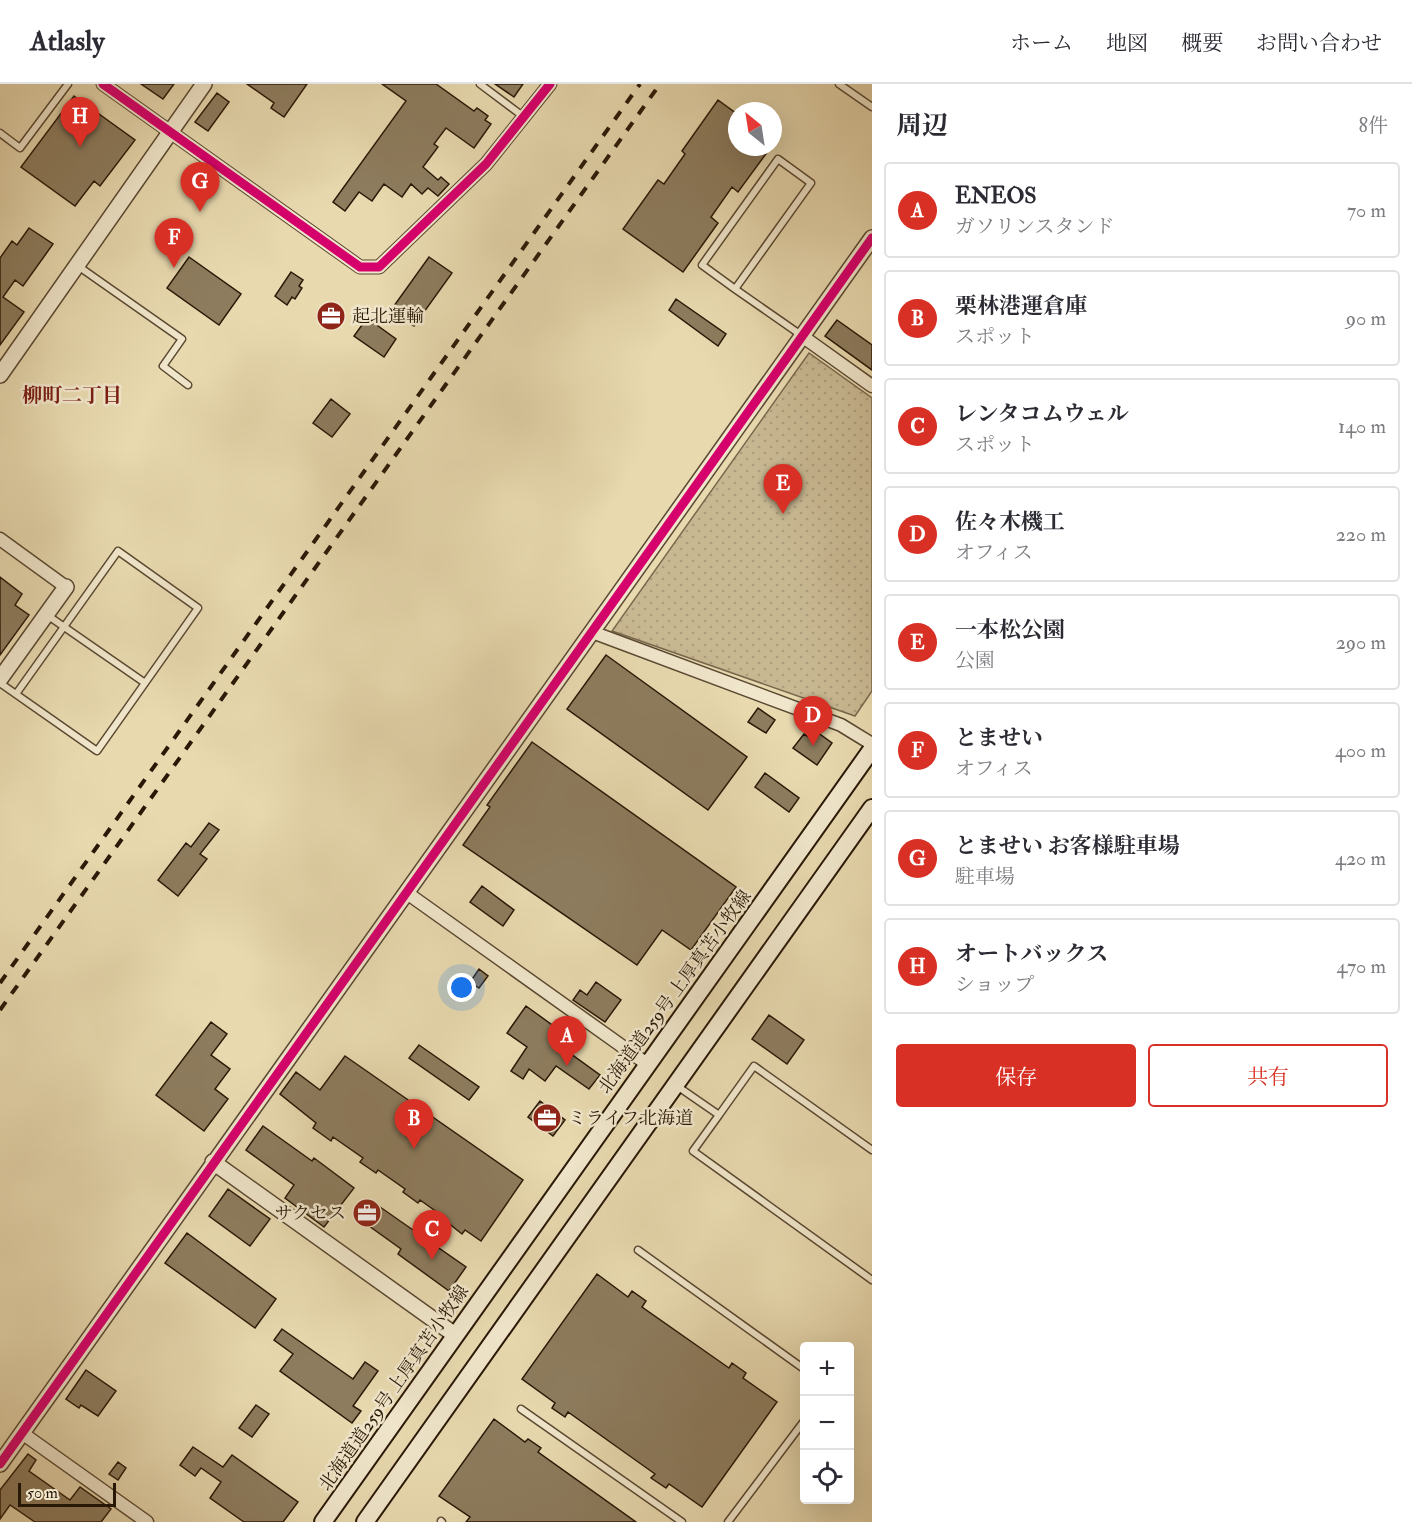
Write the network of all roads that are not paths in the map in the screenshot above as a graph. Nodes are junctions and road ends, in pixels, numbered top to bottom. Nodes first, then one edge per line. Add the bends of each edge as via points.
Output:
1 (68, 84) edge
2 (103, 84) edge
3 (204, 84) edge
4 (480, 84) edge
5 (550, 84) edge
6 (839, 84) edge
7 (872, 107) edge
8 (524, 117) junction
9 (170, 131) junction
10 (0, 133) edge
11 (872, 237) edge
12 (78, 266) junction
13 (735, 289) junction
14 (802, 336) junction
15 (0, 375) edge
16 (188, 385) dead end
17 (872, 386) edge
18 (0, 539) edge
19 (66, 587) joint
20 (46, 615) junction
21 (64, 627) junction
22 (592, 632) junction
23 (0, 681) edge
24 (145, 683) junction
25 (16, 694) junction
26 (872, 744) edge
27 (872, 749) edge
28 (872, 808) edge
29 (407, 893) junction
30 (647, 1064) junction
31 (676, 1085) junction
32 (719, 1115) junction
33 (872, 1150) edge
34 (213, 1162) junction
35 (638, 1250) dead end
36 (872, 1280) edge
37 (455, 1335) junction
38 (800, 1366) edge
39 (521, 1409) dead end
40 (800, 1426) edge
41 (22, 1433) junction
42 (0, 1464) edge
43 (147, 1522) edge
44 (323, 1522) edge
45 (365, 1522) edge
46 (682, 1522) edge
47 (728, 1522) edge

1 - 10 lane via 20,148
2 - 9 street
3 - 9 street
4 - 8 lane
5 - 8 street
6 - 7 lane
8 - 9 street via 486,164 379,267 360,267
9 - 12 street
11 - 14 street
12 - 15 street
12 - 16 lane via 182,339 163,366
13 - 13 lane via 702,265 778,159 811,183
13 - 14 lane
14 - 17 street
14 - 22 street
18 - 19 street
19 - 20 street
20 - 21 lane
20 - 23 street
21 - 24 lane
21 - 24 lane via 118,551 198,608
21 - 25 lane
22 - 26 street via 841,725
22 - 29 street
23 - 25 lane
24 - 25 lane via 97,751
27 - 30 main road, 北海道道259号 上厚真苫小牧線
28 - 31 main road
29 - 30 street
29 - 34 street
30 - 37 main road, 北海道道259号 上厚真苫小牧線
31 - 32 lane
31 - 45 main road
32 - 33 lane via 754,1066
32 - 36 lane via 693,1151
34 - 37 street
34 - 41 street
35 - 38 lane
37 - 44 main road, 北海道道259号 上厚真苫小牧線
39 - 46 lane
40 - 47 lane
41 - 42 street
41 - 43 street

